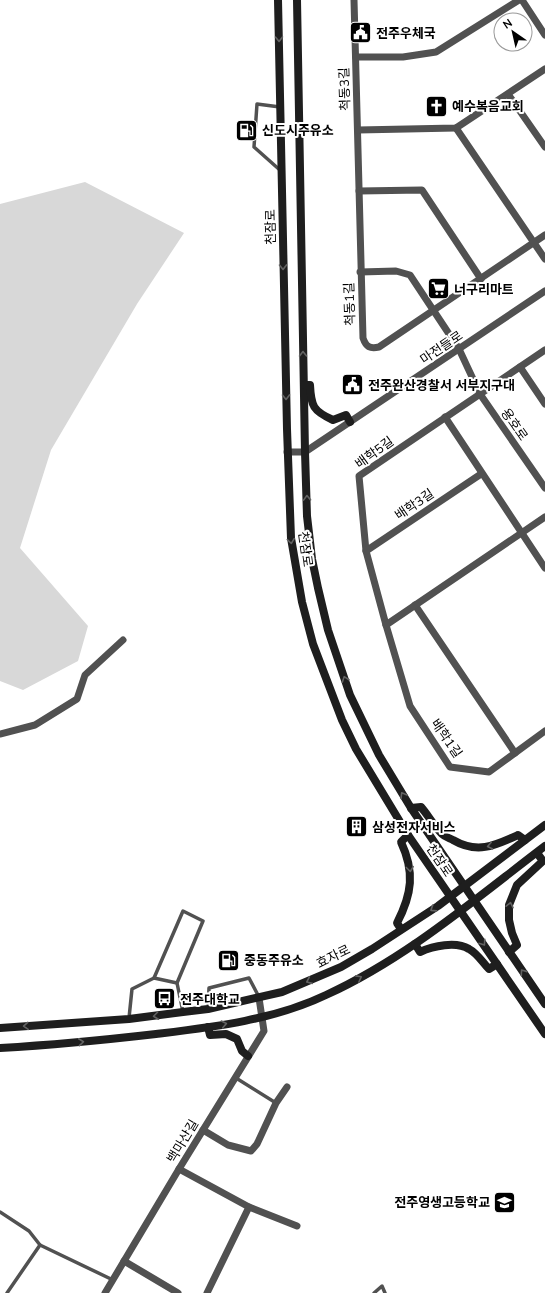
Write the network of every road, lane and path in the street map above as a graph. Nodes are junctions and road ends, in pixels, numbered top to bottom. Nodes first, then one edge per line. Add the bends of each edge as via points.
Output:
1 (278, 0) edge
2 (297, 0) edge
3 (354, 0) edge
4 (520, 0) edge
5 (545, 35) edge
6 (356, 57) junction
7 (545, 69) edge
8 (508, 94) junction
9 (280, 107) junction
10 (456, 128) junction
11 (358, 130) junction
12 (545, 147) edge
13 (281, 171) junction
14 (359, 191) junction
15 (545, 235) edge
16 (534, 242) junction
17 (545, 259) edge
18 (360, 272) junction
19 (481, 279) junction
20 (545, 291) edge
21 (434, 309) junction
22 (459, 349) junction
23 (545, 350) edge
24 (520, 367) junction
25 (304, 385) junction
26 (480, 394) junction
27 (545, 404) edge
28 (445, 417) junction
29 (350, 422) junction
30 (287, 452) junction
31 (305, 452) junction
32 (481, 474) junction
33 (545, 488) edge
34 (545, 517) edge
35 (521, 533) junction
36 (366, 550) junction
37 (545, 568) edge
38 (415, 605) junction
39 (386, 625) junction
40 (123, 640) dead end
41 (545, 731) edge
42 (0, 734) edge
43 (515, 753) junction
44 (411, 808) junction
45 (545, 825) edge
46 (408, 835) junction
47 (526, 840) junction
48 (545, 846) edge
49 (537, 853) junction
50 (464, 885) junction
51 (451, 896) junction
52 (475, 901) junction
53 (461, 911) junction
54 (401, 929) junction
55 (415, 944) junction
56 (509, 952) junction
57 (497, 964) junction
58 (154, 978) junction
59 (177, 983) junction
60 (259, 998) junction
61 (545, 1004) edge
62 (208, 1009) junction
63 (182, 1012) junction
64 (262, 1016) junction
65 (128, 1019) junction
66 (208, 1027) junction
67 (0, 1028) edge
68 (545, 1034) edge
69 (0, 1048) edge
70 (248, 1056) junction
71 (235, 1078) junction
72 (287, 1086) dead end
73 (276, 1103) junction
74 (202, 1130) junction
75 (179, 1169) junction
76 (249, 1207) junction
77 (0, 1212) edge
78 (297, 1226) dead end
79 (40, 1245) junction
80 (124, 1260) junction
81 (113, 1280) junction
82 (7, 1293) edge
83 (105, 1293) edge
84 (178, 1293) edge
85 (207, 1293) edge
86 (374, 1293) edge
87 (385, 1293) edge

1 -> 9 street, 천잠로
25 -> 2 street, 천잠로
3 - 6 street
4 - 5 street, 척동3길
4 - 6 street, 척동3길 via 436,52 403,57
6 - 11 street, 척동3길
7 - 8 street
8 - 10 street
8 - 12 street
9 - 13 street, 천잠로
9 - 13 lane via 257,104 254,147
10 - 11 street
10 - 16 street
11 - 14 street, 척동3길
13 -> 30 street, 천잠로
14 - 18 street, 척동3길
14 - 19 street via 422,190
15 - 16 street, 척동1길
16 - 17 street
16 - 19 street, 척동1길
18 - 21 street, 척동1길 via 396,271 410,275
18 - 21 street, 척동1길 via 363,338 365,345 371,348 379,347
19 - 21 street, 척동1길
20 - 22 street, 마전들로
21 - 22 street, 용호로
22 - 26 street, 용호로
22 - 29 street, 마전들로
23 - 24 street, 배학5길
24 - 26 street, 배학5길
24 - 27 street
25 - 29 street via 310,385 311,401 319,414 333,420 346,415
25 - 31 street, 천잠로
26 - 28 street, 배학5길
26 - 33 street, 용호로
28 - 32 street
28 - 36 street, 배학5길 via 359,476
29 - 31 street, 마전들로
30 - 31 street
30 -> 46 street, 천잠로 via 291,538 302,602 313,644 356,749
44 -> 31 street, 천잠로 via 379,755 350,695 328,630 312,559 307,516
32 - 35 street
32 - 36 street, 배학3길
34 - 35 street
35 - 37 street
35 - 38 street
36 - 39 street
38 - 39 street
38 - 43 street
39 - 43 street, 배학1길 via 410,706 450,767 489,772
40 - 42 street via 85,675 77,699 35,725
41 - 43 street, 배학1길
47 -> 44 street via 518,835 499,844 470,848 443,835 421,807
44 - 50 street, 천잠로
45 - 47 street, 효자로
46 - 51 street, 천잠로
46 -> 54 street via 401,842 410,865 404,909 397,923
47 - 50 street, 효자로
48 - 49 street
49 - 52 street
56 -> 49 street via 517,945 509,920 509,905 517,885 543,861
50 - 51 street, 효자로
50 - 52 street, 천잠로
51 - 53 street, 천잠로
51 -> 54 street, 효자로
52 - 53 street
52 - 56 street, 천잠로
53 - 55 street
53 -> 57 street, 천잠로
54 -> 60 street, 효자로 via 341,967 282,992
55 - 57 street via 420,952 431,947 454,944 469,948 489,969
64 -> 55 street via 326,996
61 -> 56 street, 천잠로
57 - 68 street, 천잠로
58 - 59 lane
58 - 59 lane via 183,911 203,921
58 - 65 lane via 132,989
59 - 63 lane
60 - 62 street, 효자로
60 - 62 lane via 249,978 209,988
60 - 64 street, 백마산길
62 - 63 street, 효자로
63 -> 65 street, 효자로
66 -> 64 street
64 - 70 street, 백마산길 via 264,1031
65 -> 67 street, 효자로
69 -> 66 street
66 - 70 street via 210,1035 226,1034 237,1039 242,1051
70 - 71 street, 백마산길
71 - 73 lane
71 - 74 street, 백마산길
72 - 73 street
73 - 74 street via 257,1144 251,1150 228,1145
74 - 75 street, 백마산길
75 - 76 street
75 - 80 street, 백마산길
76 - 78 street
76 - 85 street
77 - 79 lane via 29,1231
79 - 81 lane
79 - 82 lane
80 - 81 street, 백마산길
80 - 84 street
81 - 83 street, 백마산길
86 - 87 lane via 382,1286

